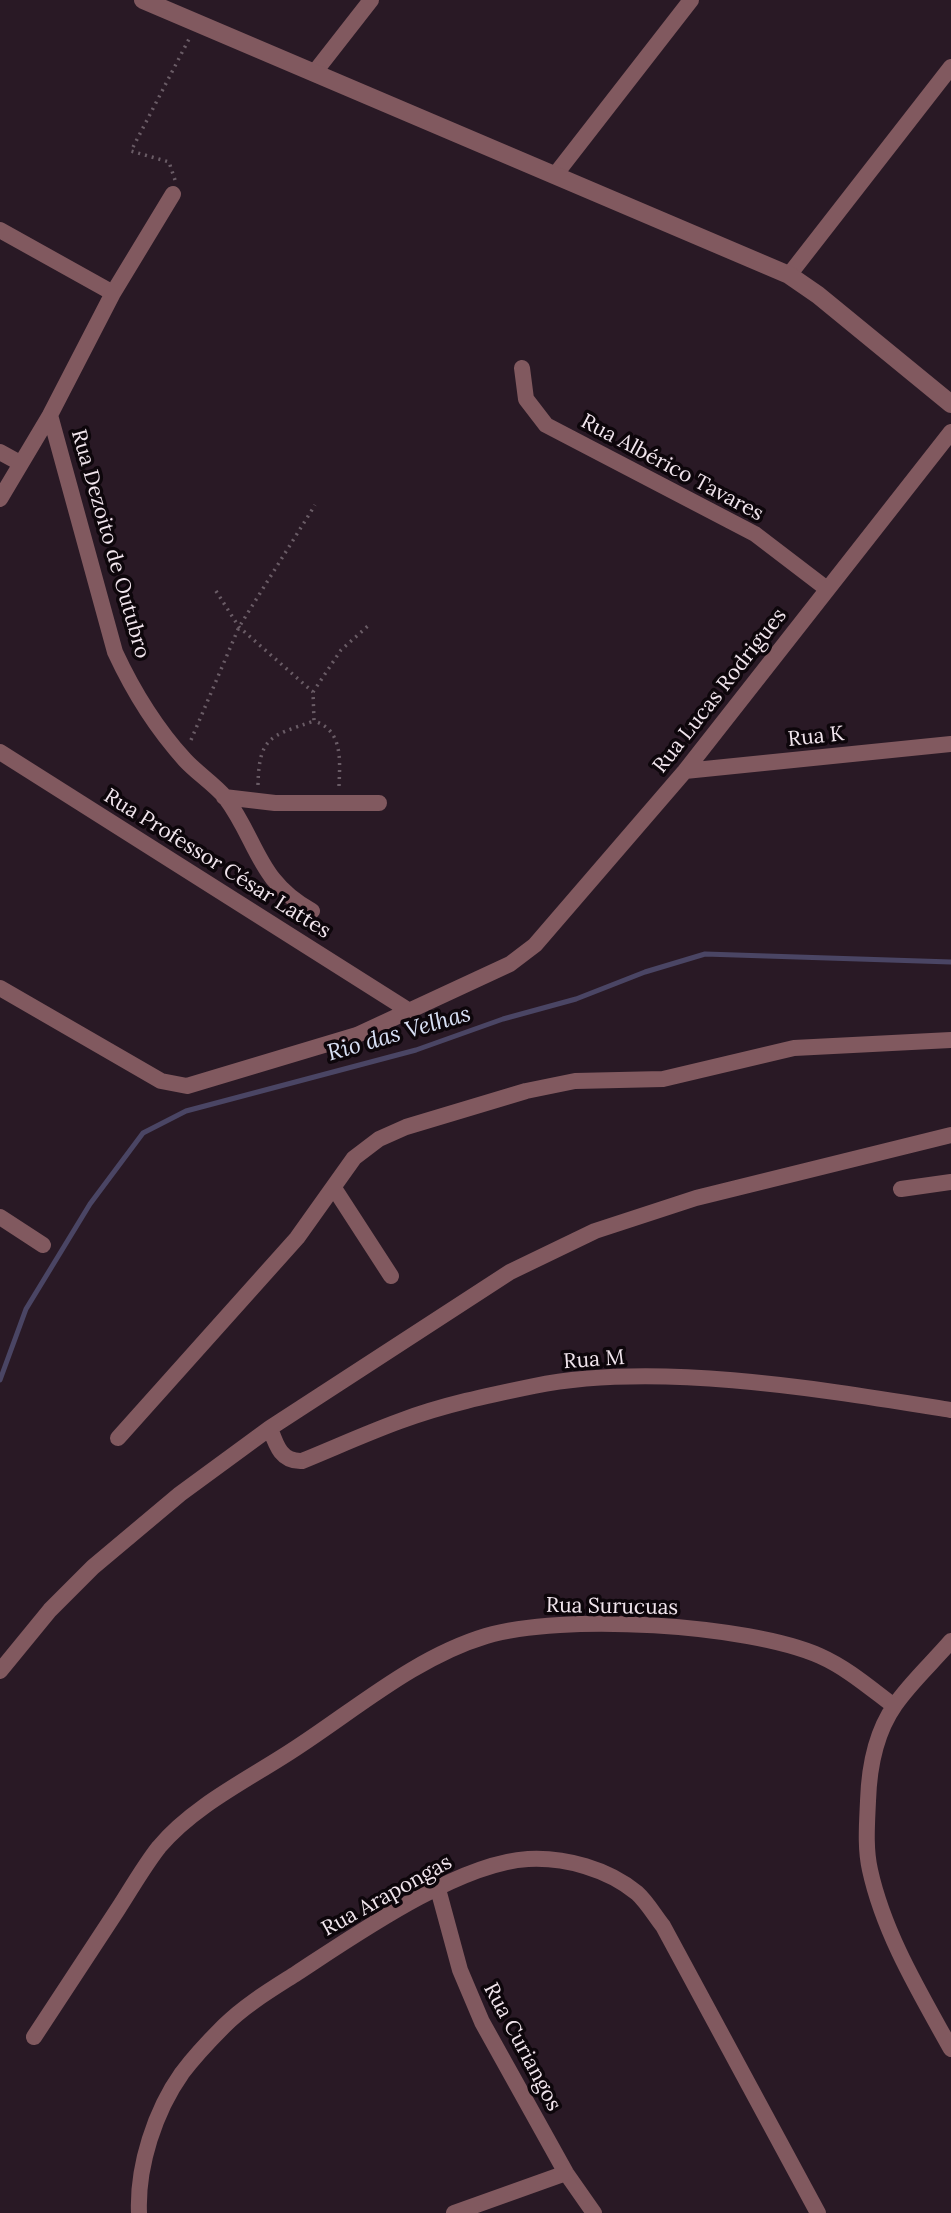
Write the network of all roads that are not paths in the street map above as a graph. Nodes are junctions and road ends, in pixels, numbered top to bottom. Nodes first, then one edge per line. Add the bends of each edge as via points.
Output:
1 (143, 0) edge
2 (371, 0) edge
3 (691, 0) edge
4 (951, 67) edge
5 (314, 74) junction
6 (555, 175) junction
7 (173, 194) road end
8 (0, 230) edge
9 (789, 275) junction
10 (113, 293) junction
11 (522, 368) dead end
12 (951, 404) edge
13 (50, 415) junction
14 (951, 432) edge
15 (0, 452) edge
16 (20, 463) junction
17 (0, 499) edge
18 (827, 589) junction
19 (951, 744) edge
20 (0, 752) edge
21 (685, 771) junction
22 (225, 797) junction
23 (379, 803) dead end
24 (312, 911) dead end
25 (0, 988) edge
26 (411, 1012) junction
27 (951, 1040) edge
28 (951, 1135) edge
29 (951, 1182) edge
30 (334, 1188) junction
31 (901, 1189) dead end
32 (0, 1217) edge
33 (43, 1245) dead end
34 (390, 1276) dead end
35 (951, 1410) edge
36 (270, 1428) junction
37 (118, 1438) dead end
38 (951, 1642) edge
39 (0, 1671) edge
40 (894, 1706) junction
41 (438, 1889) junction
42 (34, 2037) dead end
43 (951, 2049) edge
44 (566, 2173) junction
45 (139, 2213) edge
46 (454, 2213) edge
47 (594, 2213) edge
48 (818, 2213) edge

1 - 5 street
2 - 5 street
3 - 6 street
4 - 9 street
5 - 6 street
6 - 9 street
7 - 10 street
8 - 10 street
9 - 12 street
10 - 13 street
11 - 18 street, Rua Albérico Tavares via 526,399 546,425 755,534
13 - 16 street
13 - 22 street, Rua Dezoito de Outubro via 115,652 152,722
14 - 18 street, Rua Lucas Rodrigues
15 - 16 street
16 - 17 street
18 - 21 street, Rua Lucas Rodrigues
19 - 21 street, Rua K
20 - 26 street, Rua Professor César Lattes
21 - 26 street, Rua Lucas Rodrigues via 535,945 510,964
22 - 23 street
22 - 24 street, Rua Dezoito de Outubro via 272,881
25 - 26 street, Rua Lucas Rodrigues via 161,1081 187,1086 357,1035
27 - 30 street via 794,1048 663,1079 575,1081 526,1091 379,1139 354,1158
28 - 36 street via 780,1174 595,1231 510,1272
29 - 31 street
30 - 34 street
30 - 37 street via 298,1238
32 - 33 street
35 - 36 street, Rua M via 761,1384 603,1378 535,1385 402,1420 302,1461 284,1456
36 - 39 street via 139,1526 93,1567
38 - 40 street
40 - 42 street, Rua Surucuas via 855,1675 819,1656 772,1641 675,1628 573,1623 485,1636 435,1658 194,1815 159,1847
40 - 43 street via 868,1775 870,1871 908,1972
41 - 44 street, Rua Curiangos via 470,1998
41 - 45 street, Rua Arapongas via 345,1941 225,2025 181,2074 157,2119 145,2160
41 - 48 street, Rua Arapongas via 460,1877 527,1859 569,1862 610,1875 638,1894 663,1926
44 - 46 street
44 - 47 street, Rua Curiangos

